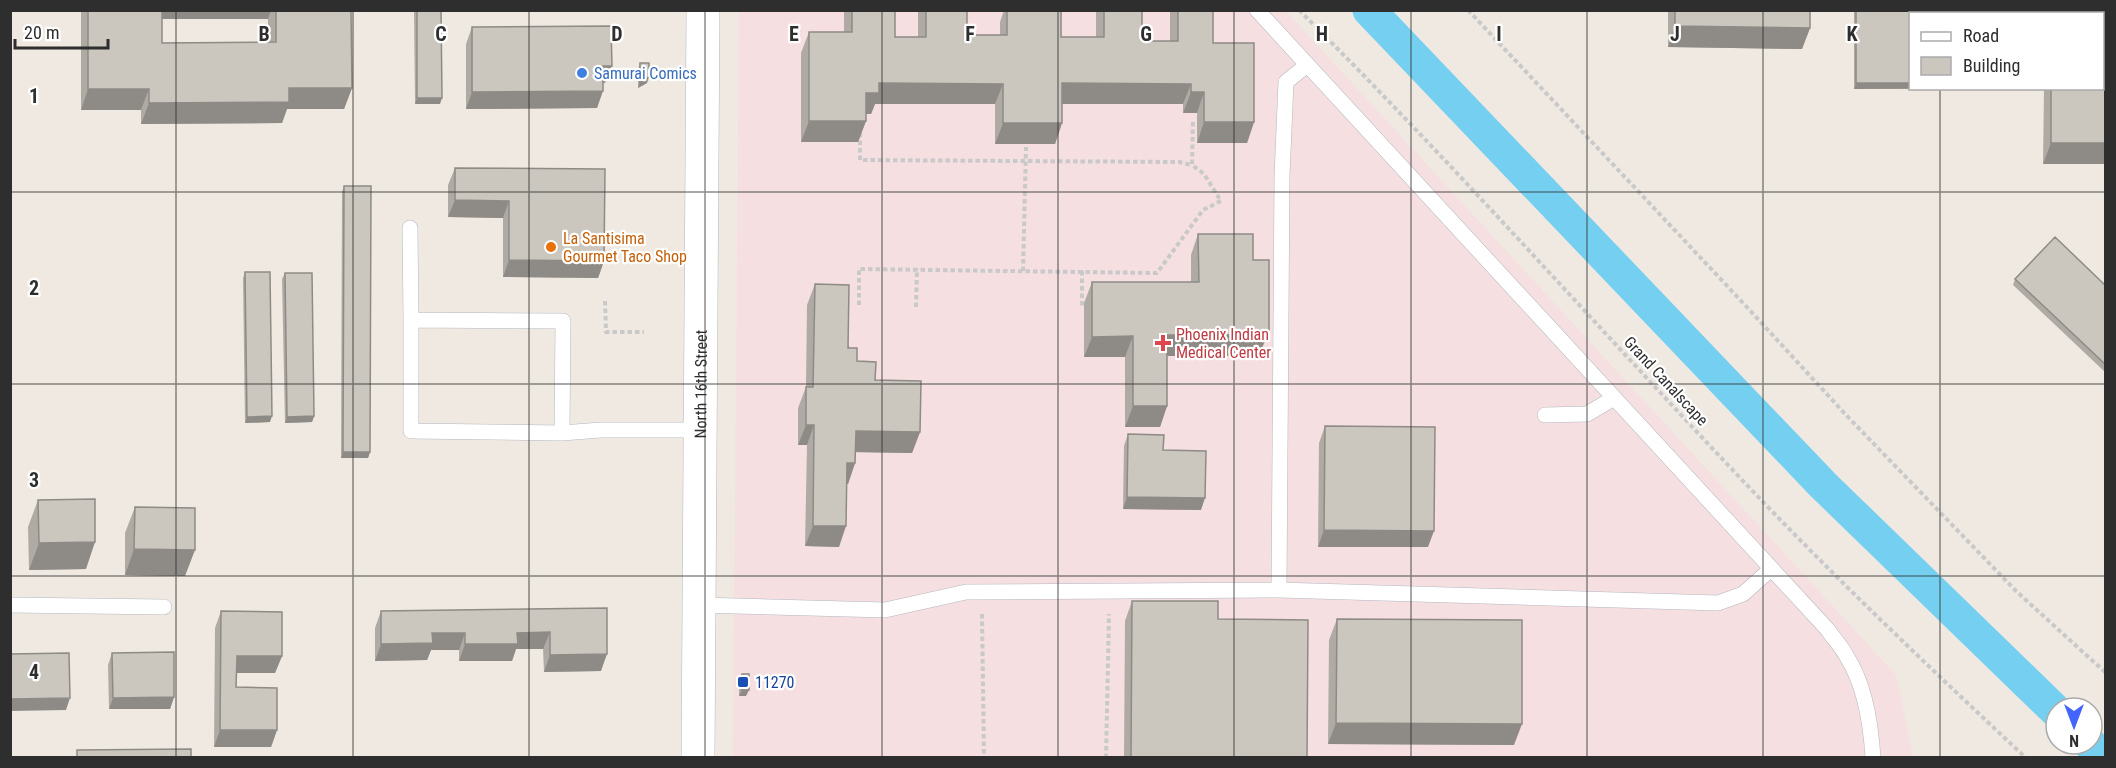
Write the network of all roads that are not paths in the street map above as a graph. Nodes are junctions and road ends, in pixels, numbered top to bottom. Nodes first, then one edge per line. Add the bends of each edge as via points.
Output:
1 (703, 10) edge
2 (1257, 10) edge
3 (1307, 65) junction
4 (410, 228) dead end
5 (411, 320) junction
6 (1614, 398) junction
7 (1545, 415) dead end
8 (701, 430) junction
9 (562, 432) junction
10 (1771, 569) junction
11 (1279, 590) junction
12 (10, 605) edge
13 (699, 605) junction
14 (164, 607) dead end
15 (698, 758) edge
16 (1873, 758) edge

1 - 8 main road, North 16th Street
2 - 3 lane
3 - 6 lane
3 - 11 lane via 1286,82
4 - 5 lane
5 - 9 lane via 411,431
5 - 9 lane via 563,321
6 - 7 lane via 1587,414
6 - 10 lane
8 - 9 lane
8 - 13 main road, North 16th Street
10 - 11 lane via 1743,594 1718,603
10 - 16 lane via 1828,630 1848,658 1865,700
11 - 13 lane via 966,592 885,610
12 - 14 lane
13 - 15 main road, North 16th Street

